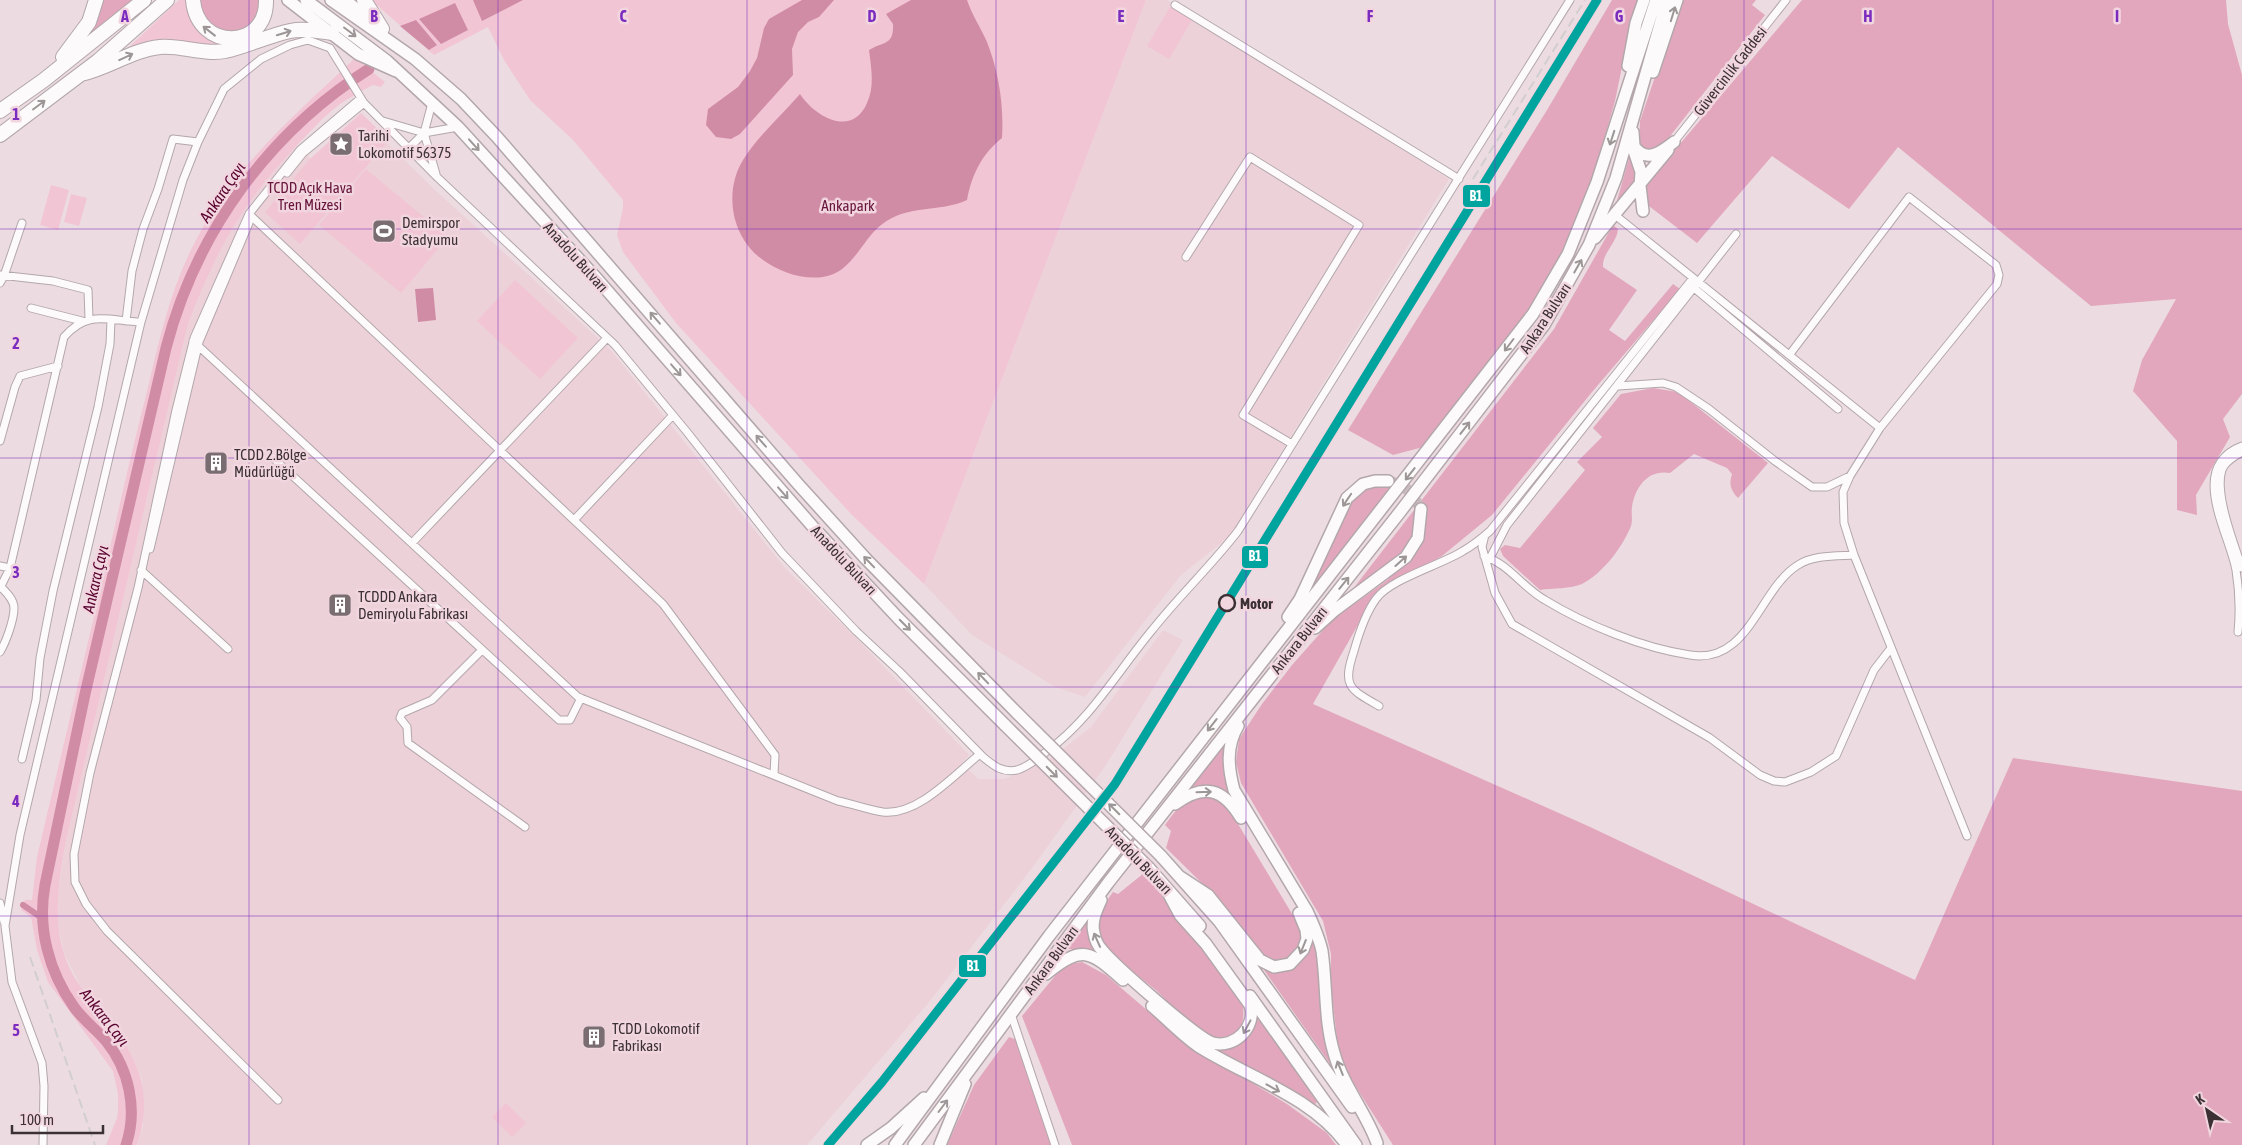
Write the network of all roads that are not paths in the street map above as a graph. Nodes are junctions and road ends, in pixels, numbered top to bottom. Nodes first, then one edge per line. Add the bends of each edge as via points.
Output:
1 (96, 0) edge
2 (144, 0) edge
3 (168, 0) edge
4 (192, 0) edge
5 (266, 0) edge
6 (288, 0) edge
7 (306, 0) edge
8 (331, 0) edge
9 (345, 0) edge
10 (364, 0) edge
11 (1570, 0) edge
12 (1644, 0) edge
13 (1667, 0) edge
14 (1677, 0) edge
15 (1786, 0) edge
16 (1175, 5) dead end
17 (1657, 7) edge
18 (380, 31) junction
19 (332, 33) junction
20 (81, 74) junction
21 (403, 74) junction
22 (44, 80) junction
23 (361, 98) junction
24 (432, 102) junction
25 (1638, 108) junction
26 (0, 111) edge
27 (1619, 116) junction
28 (382, 120) junction
29 (458, 127) junction
30 (424, 133) junction
31 (0, 135) edge
32 (1632, 138) junction
33 (198, 142) junction
34 (1674, 142) junction
35 (409, 148) junction
36 (437, 177) junction
37 (1459, 179) junction
38 (1640, 186) junction
39 (1643, 212) dead end
40 (250, 215) junction
41 (1615, 215) junction
42 (22, 222) dead end
43 (1736, 234) dead end
44 (1589, 245) junction
45 (1186, 258) dead end
46 (2, 276) edge
47 (0, 283) edge
48 (1694, 283) junction
49 (31, 308) dead end
50 (86, 320) junction
51 (111, 320) junction
52 (126, 321) junction
53 (141, 322) junction
54 (607, 338) junction
55 (196, 343) junction
56 (1790, 354) junction
57 (58, 366) junction
58 (1618, 386) junction
59 (1838, 409) dead end
60 (673, 416) junction
61 (1880, 428) junction
62 (0, 441) edge
63 (1292, 444) junction
64 (2242, 446) edge
65 (500, 450) junction
66 (2242, 452) edge
67 (272, 457) dead end
68 (1850, 476) junction
69 (1388, 481) tunnel mouth
70 (1421, 509) tunnel mouth
71 (574, 520) junction
72 (1485, 535) junction
73 (412, 543) junction
74 (1854, 555) junction
75 (1487, 557) junction
76 (0, 566) edge
77 (10, 568) junction
78 (2242, 568) edge
79 (143, 571) junction
80 (1, 588) edge
81 (2238, 632) dead end
82 (1891, 648) junction
83 (228, 649) dead end
84 (482, 650) junction
85 (0, 652) edge
86 (1284, 659) junction
87 (581, 698) junction
88 (1380, 706) dead end
89 (1224, 709) junction
90 (980, 754) junction
91 (22, 759) dead end
92 (774, 774) junction
93 (1162, 814) junction
94 (525, 828) dead end
95 (1967, 836) dead end
96 (1179, 876) junction
97 (1108, 883) junction
98 (1164, 885) junction
99 (0, 903) edge
100 (5, 926) junction
101 (1034, 984) junction
102 (1011, 1014) junction
103 (966, 1050) junction
104 (971, 1068) junction
105 (278, 1100) dead end
106 (1378, 1144) edge
107 (42, 1145) edge
108 (867, 1145) edge
109 (895, 1145) edge
110 (914, 1145) edge
111 (940, 1145) edge
112 (1055, 1145) edge
113 (1346, 1145) edge
114 (1356, 1145) edge

1 - 22 highway via 81,35
2 - 22 highway
3 - 20 highway
5 -> 4 highway via 262,22 245,36 232,39 221,38 206,29 195,15
6 - 19 main road
7 -> 21 main road, Anadolu Bulvarı
8 - 18 main road
9 - 18 main road
10 - 18 highway
11 - 37 street
12 - 27 main road, Ankara Bulvarı via 1636,23
13 - 17 main road, Ankara Bulvarı
25 -> 14 main road, Ankara Bulvarı via 1660,57
15 - 34 street, Güvercinlik Caddesi
16 - 37 street
17 - 25 main road, Ankara Bulvarı
17 - 27 main road, Ankara Bulvarı
96 -> 18 main road, Anadolu Bulvarı, bridge via 866,559 497,137 461,99
20 -> 19 highway via 160,47 222,51 290,31
19 - 21 main road via 358,54
31 -> 20 highway
21 - 24 main road, Anadolu Bulvarı
22 - 26 highway
23 - 28 street
23 - 33 street via 330,48 308,40 262,59 224,89
23 - 40 street via 304,153
24 - 29 main road, Anadolu Bulvarı
24 - 30 street
25 - 32 main road
25 - 44 main road, Ankara Bulvarı via 1616,178
27 -> 89 main road, Ankara Bulvarı via 1568,254 1533,314
28 - 30 street
28 - 35 street
29 - 30 street
29 -> 98 main road, Anadolu Bulvarı, bridge via 898,618
30 - 35 street
30 - 36 street
32 - 34 main road via 1637,151 1650,156
32 - 38 main road via 1641,172
33 - 52 street via 173,139 132,271
33 - 53 street via 183,180
34 - 38 main road
35 - 36 street
36 - 54 street
37 - 63 street
38 - 39 main road
38 - 41 main road
40 - 55 street
40 - 65 street
41 - 44 main road
41 - 48 street
42 - 46 street
43 - 48 street
86 -> 44 main road, Ankara Bulvarı via 1544,325
45 - 63 street via 1250,157 1359,226 1243,415
46 - 47 street
46 - 50 street via 53,280 88,290
48 - 56 street
48 - 58 street
48 - 59 street
48 - 72 street
49 - 50 street
50 - 51 street
50 - 57 street via 73,326 64,337
51 - 52 street
51 - 91 street via 110,344 98,407 54,591 40,658 36,700
52 - 53 street
53 - 100 street via 20,834
54 - 60 street
54 - 65 street
55 - 73 street
55 - 79 street
56 - 61 street
56 - 61 street via 1909,197 1996,265 2000,275 1997,284
57 - 62 street via 20,376
57 - 77 street
58 - 68 street via 1663,384 1676,387 1812,487 1827,487
58 - 75 street via 1507,525
60 - 71 street
60 - 90 street via 782,553
61 - 68 street
63 - 90 street via 1232,539 1153,629 1084,720 1061,741 1018,769 1006,772
64 - 81 street via 2226,455 2214,479 2219,513 2236,570
65 - 71 street
65 - 73 street
66 - 78 street via 2232,457 2223,468 2220,487
67 - 84 street
68 - 74 street via 1843,492 1844,523
69 -> 89 main road via 1363,484 1347,498 1298,604 1242,678
86 -> 70 main road via 1335,610 1406,557 1418,538
71 - 92 street via 663,604 775,755
72 - 75 street via 1482,547
72 - 88 street via 1463,551 1390,587 1377,598 1361,627 1348,670 1348,682 1354,691
73 - 87 street
74 - 75 street via 1799,564 1774,589 1760,614 1741,636 1726,649 1706,657 1666,649 1600,628 1545,601 1498,560
74 - 82 street
75 - 82 street via 1495,593 1512,624 1710,738 1760,775 1774,781 1785,782 1804,775 1836,756 1874,670
76 - 77 street
77 - 80 street
79 - 83 street
79 - 105 street via 90,773 74,854 75,882 86,904 107,931
80 - 85 street via 11,597 14,608
82 - 95 street
84 - 87 street via 559,720 570,720
84 - 94 street via 432,700 402,713 400,718 407,727 408,743
86 - 93 main road, Ankara Bulvarı
106 -> 86 main road via 1334,1055 1329,1034 1322,950 1316,929 1241,803 1230,776 1229,755 1233,735 1276,678
87 - 92 street
89 -> 103 main road, Ankara Bulvarı via 1049,936
90 - 92 street via 925,799 899,812 884,812 838,801
93 -> 96 main road via 1185,796 1198,791 1215,792 1233,804 1304,920 1307,939 1300,955 1282,966 1260,960 1208,895
93 - 97 main road, Ankara Bulvarı
96 - 106 main road, Anadolu Bulvarı via 1243,953
98 -> 97 main road via 1180,916 1206,944 1250,1004 1248,1028 1231,1042 1206,1040 1103,952 1094,933 1093,921
97 - 101 main road, Ankara Bulvarı
98 - 114 main road, Anadolu Bulvarı via 1206,933
99 - 100 street
100 - 107 street via 12,982 42,1063
101 - 102 main road, Ankara Bulvarı
101 -> 113 main road via 1066,957 1076,954 1094,958 1197,1045 1304,1105
102 - 104 main road, Ankara Bulvarı
102 - 112 street
103 - 108 main road via 904,1118
103 - 109 main road, Ankara Bulvarı
110 -> 104 main road, Ankara Bulvarı
104 - 111 main road

